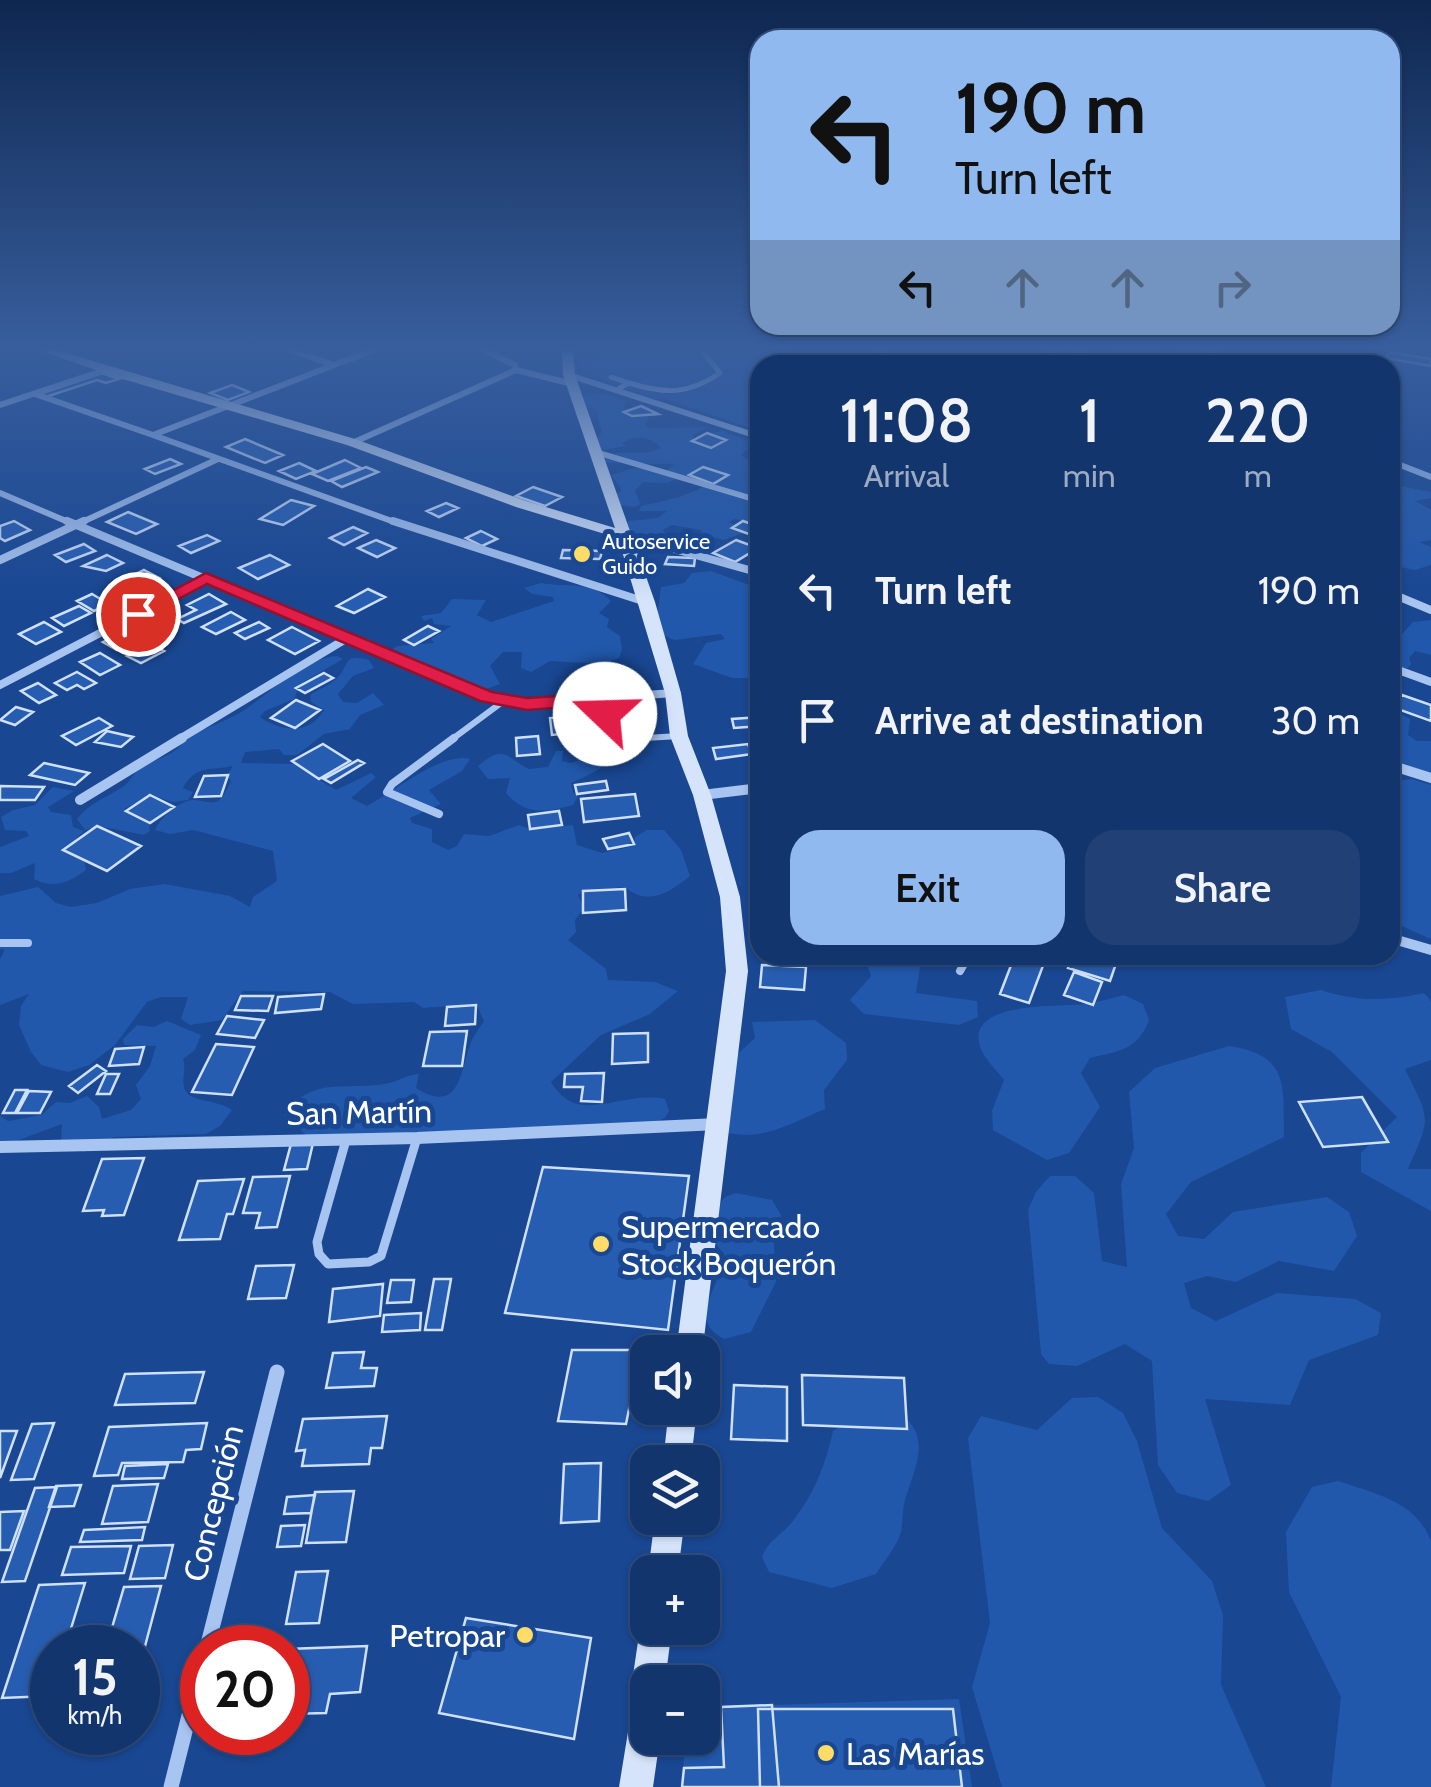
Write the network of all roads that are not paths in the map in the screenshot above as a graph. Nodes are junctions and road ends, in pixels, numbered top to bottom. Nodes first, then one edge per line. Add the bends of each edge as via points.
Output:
1 (149, 433) edge
2 (158, 433) edge
3 (322, 433) edge
4 (372, 433) edge
5 (591, 433) edge
6 (154, 435) junction
7 (352, 442) junction
8 (599, 454) junction
9 (218, 459) junction
10 (1400, 466) edge
11 (1431, 477) edge
12 (0, 493) edge
13 (750, 498) edge
14 (77, 524) junction
15 (624, 535) junction
16 (0, 560) edge
17 (750, 570) edge
18 (206, 578) junction
19 (1400, 597) edge
20 (646, 602) junction
21 (1431, 610) edge
22 (349, 637) junction
23 (1400, 671) edge
24 (1431, 682) edge
25 (0, 685) edge
26 (672, 692) junction
27 (640, 695) junction
28 (603, 698) junction
29 (505, 700) junction
30 (679, 736) junction
31 (650, 738) junction
32 (1400, 768) edge
33 (1431, 778) edge
34 (750, 789) edge
35 (702, 795) junction
36 (80, 800) dead end
37 (439, 814) dead end
38 (1400, 941) edge
39 (0, 943) edge
40 (28, 943) dead end
41 (1431, 950) edge
42 (963, 965) edge
43 (960, 970) dead end
44 (719, 1124) junction
45 (417, 1138) junction
46 (346, 1140) junction
47 (0, 1147) edge
48 (692, 1335) edge
49 (277, 1372) dead end
50 (213, 1625) edge
51 (180, 1751) edge
52 (640, 1755) edge
53 (171, 1787) edge
54 (636, 1787) edge

1 - 6 street
2 - 6 street
3 - 7 main road
4 - 7 street
5 - 8 main road
6 - 9 street
7 - 15 main road via 575,524
8 - 13 street
8 - 15 main road
9 - 14 street
9 - 20 street
10 - 11 street
12 - 14 street
14 - 16 street
14 - 18 street
15 - 17 street
15 - 20 main road
18 - 22 street
18 - 25 street
19 - 21 street
20 - 26 main road
22 - 29 street
22 - 36 street
23 - 24 street
26 - 27 street
26 - 30 main road
27 - 28 street
27 - 31 lane
28 - 29 street
28 - 31 lane via 612,740
29 - 37 lane via 387,792
30 - 31 lane
30 - 35 main road
32 - 33 street
34 - 35 street
35 - 44 main road via 730,897 738,971
38 - 41 street
39 - 40 lane
42 - 43 lane
44 - 45 street, San Martín
44 - 48 main road
45 - 46 street, San Martín
45 - 46 lane via 380,1256 328,1264 317,1242
46 - 47 street, San Martín
49 - 50 street, Concepción
51 - 53 street
52 - 54 main road

